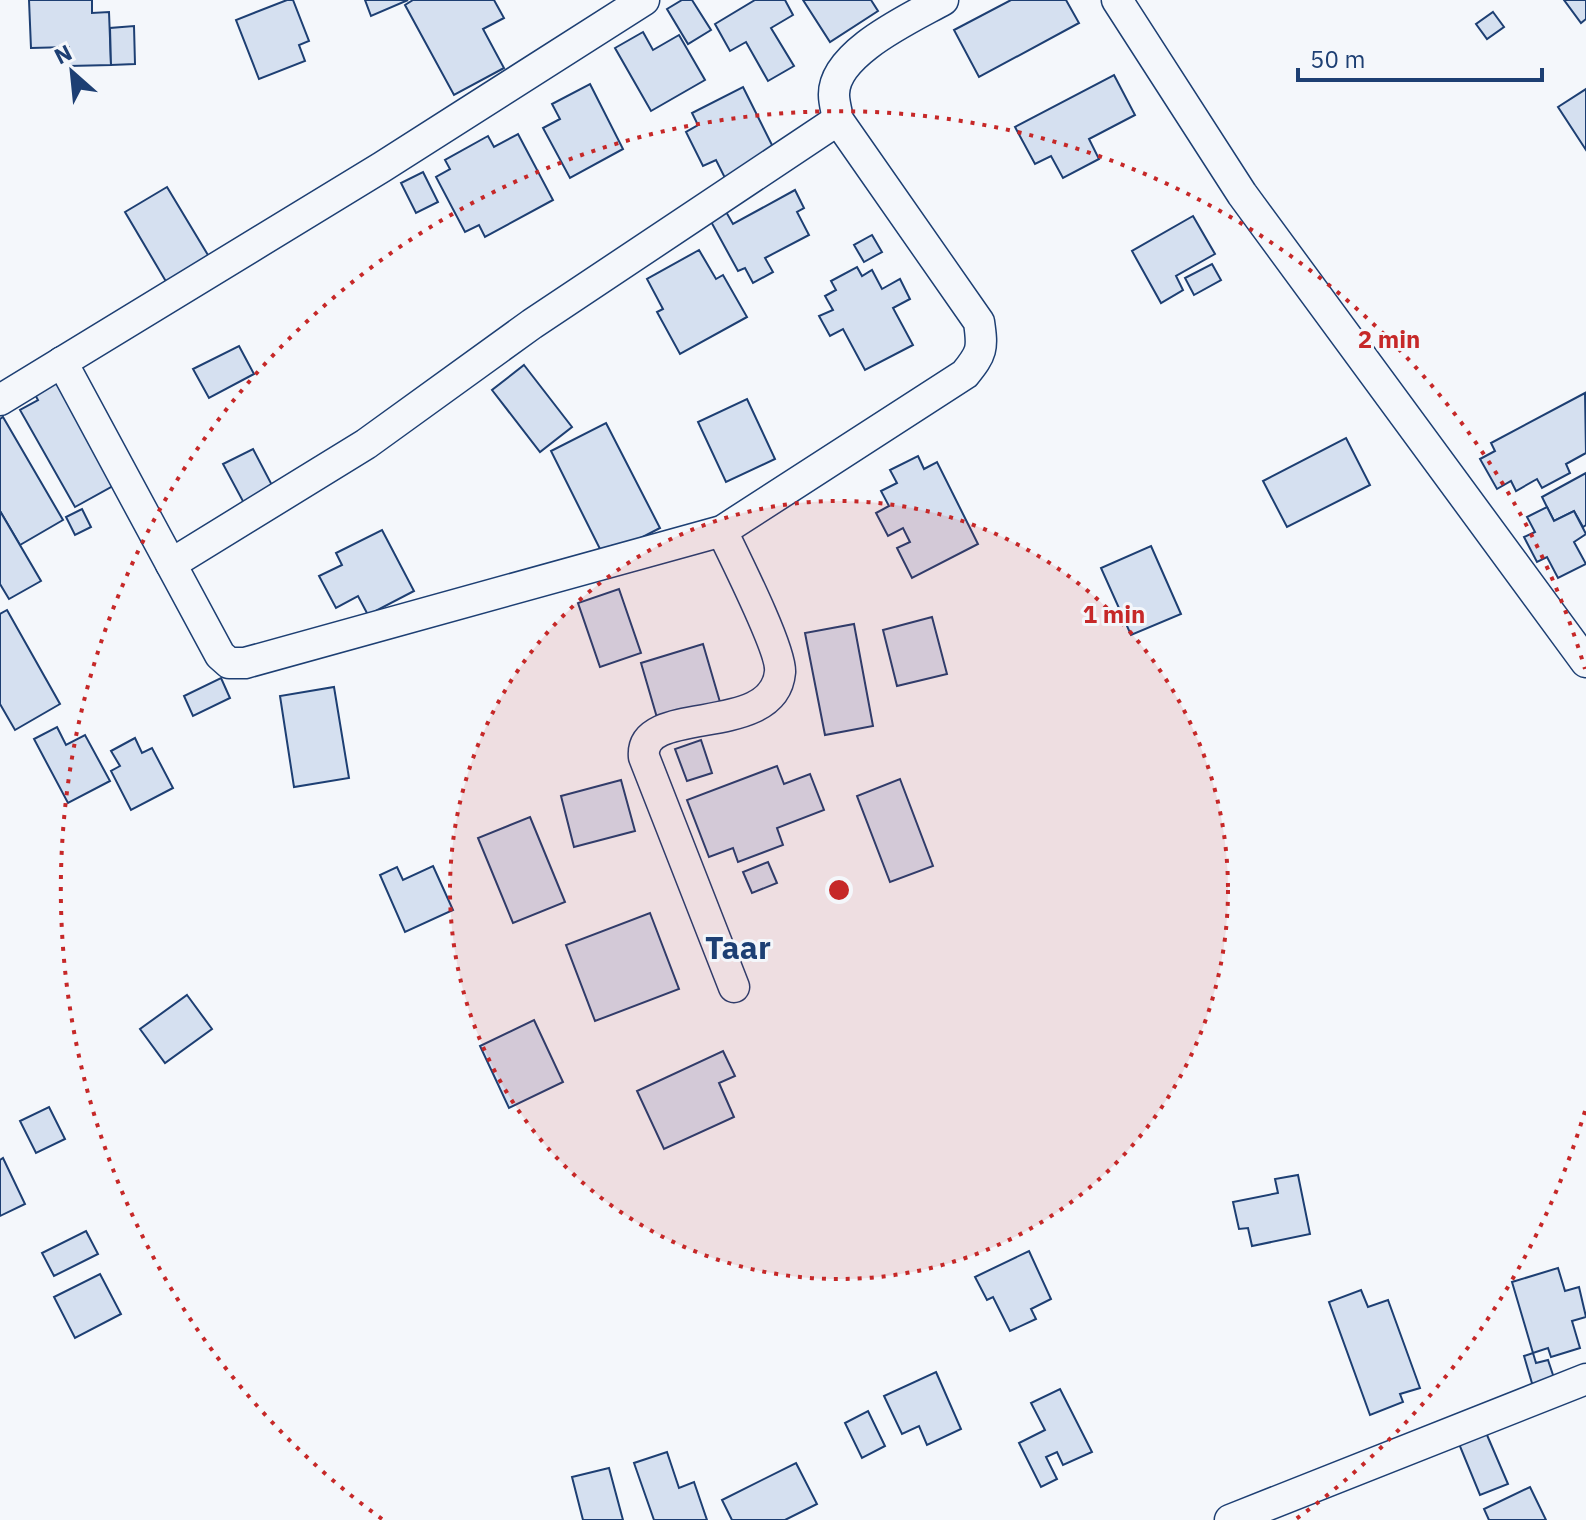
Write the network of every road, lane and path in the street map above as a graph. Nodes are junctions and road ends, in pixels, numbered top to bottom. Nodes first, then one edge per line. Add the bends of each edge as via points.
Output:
1 (644, 0) edge
2 (943, 0) edge
3 (1117, 0) edge
4 (838, 120) junction
5 (62, 362) junction
6 (0, 400) edge
7 (722, 531) junction
8 (171, 564) junction
9 (1586, 662) edge
10 (734, 987) dead end
11 (1586, 1379) edge
12 (1230, 1520) edge

1 - 5 street
2 - 4 street via 861,49 833,93
3 - 9 street via 1242,194
4 - 7 street via 979,322 980,356 965,374
4 - 8 street via 532,324 366,444
5 - 6 street
5 - 8 street
7 - 8 street via 245,663 229,663 220,655
7 - 10 street via 775,649 781,670 775,691 737,714 661,729 643,747
11 - 12 street

